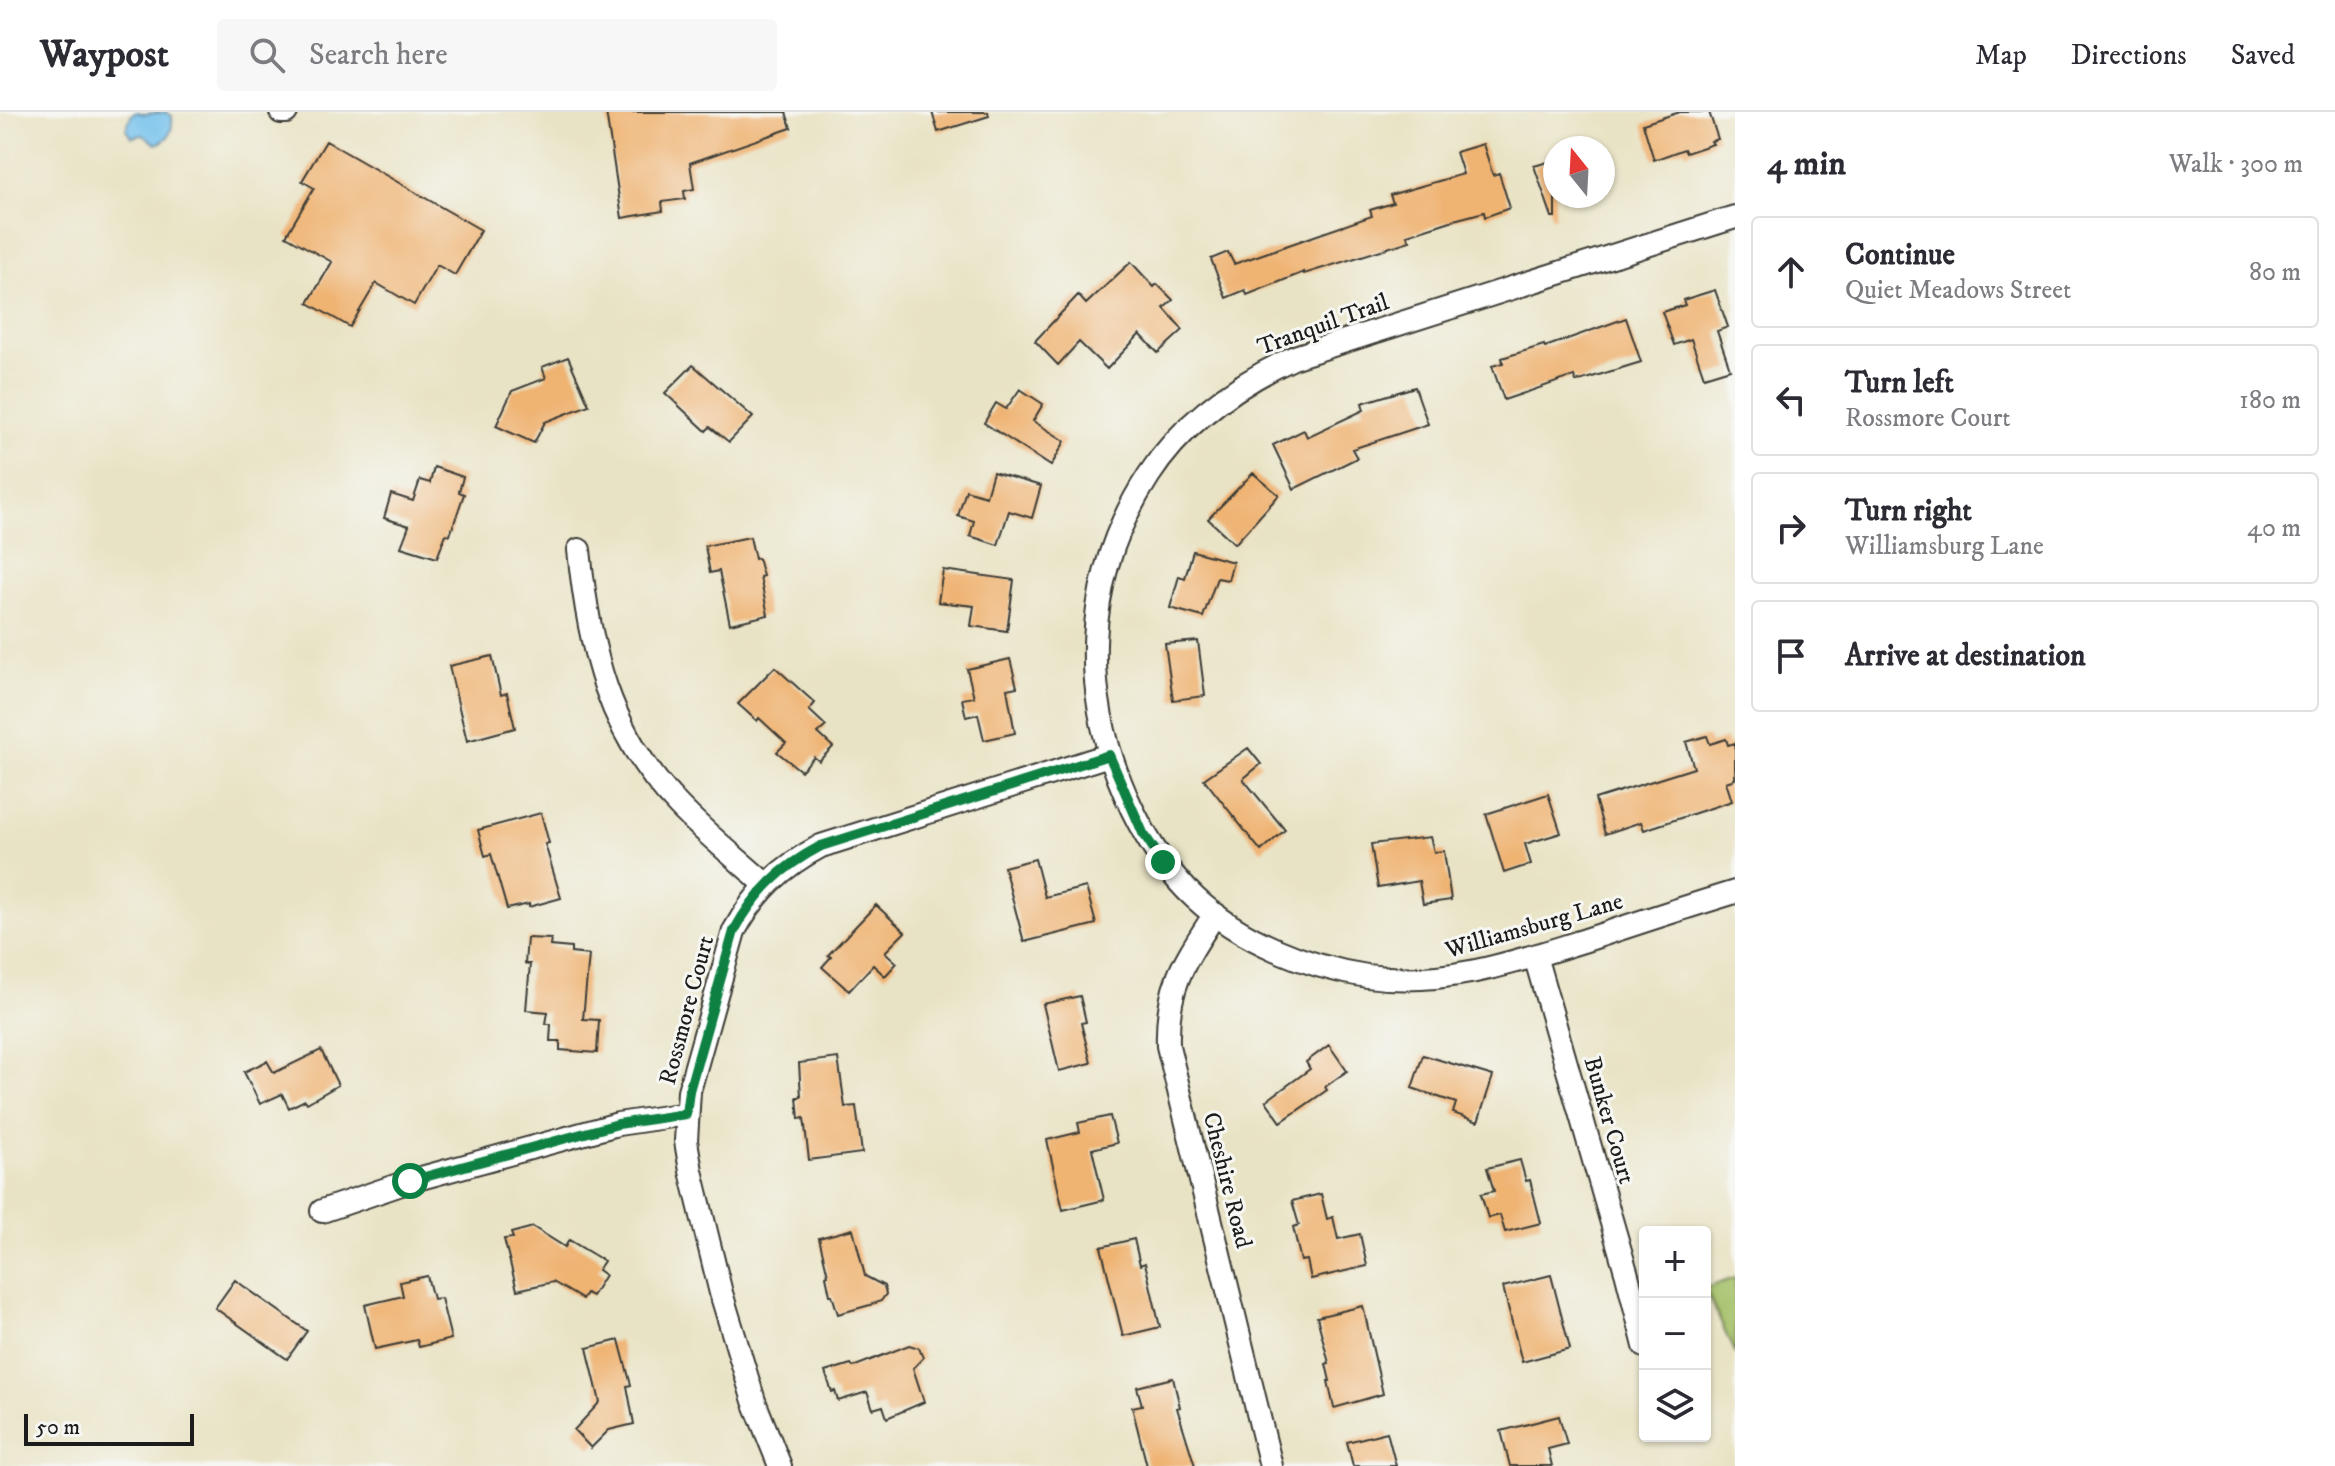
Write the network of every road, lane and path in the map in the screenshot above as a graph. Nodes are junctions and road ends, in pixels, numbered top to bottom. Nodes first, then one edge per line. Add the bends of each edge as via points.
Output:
1 (1735, 217) edge
2 (579, 550) dead end
3 (1109, 755) junction
4 (765, 884) junction
5 (1735, 892) edge
6 (1215, 914) junction
7 (1535, 956) junction
8 (686, 1114) junction
9 (322, 1211) dead end
10 (1639, 1322) edge
11 (780, 1466) edge
12 (1271, 1466) edge

1 - 3 street, Tranquil Trail via 1295,357 1250,380 1200,417 1157,464 1131,505 1101,588 1095,684
2 - 4 street via 598,668 630,742 678,805
3 - 4 street, Rossmore Court via 821,846
3 - 6 street, Williamsburg Lane via 1156,853
4 - 8 street, Rossmore Court via 734,931
5 - 7 street, Williamsburg Lane
6 - 7 street, Williamsburg Lane via 1286,953 1369,976 1446,977
6 - 12 street, Cheshire Road via 1181,967 1170,997 1168,1046
7 - 10 street, Bunker Court
8 - 9 street via 618,1124
8 - 11 street, Rossmore Court via 691,1171 721,1293

